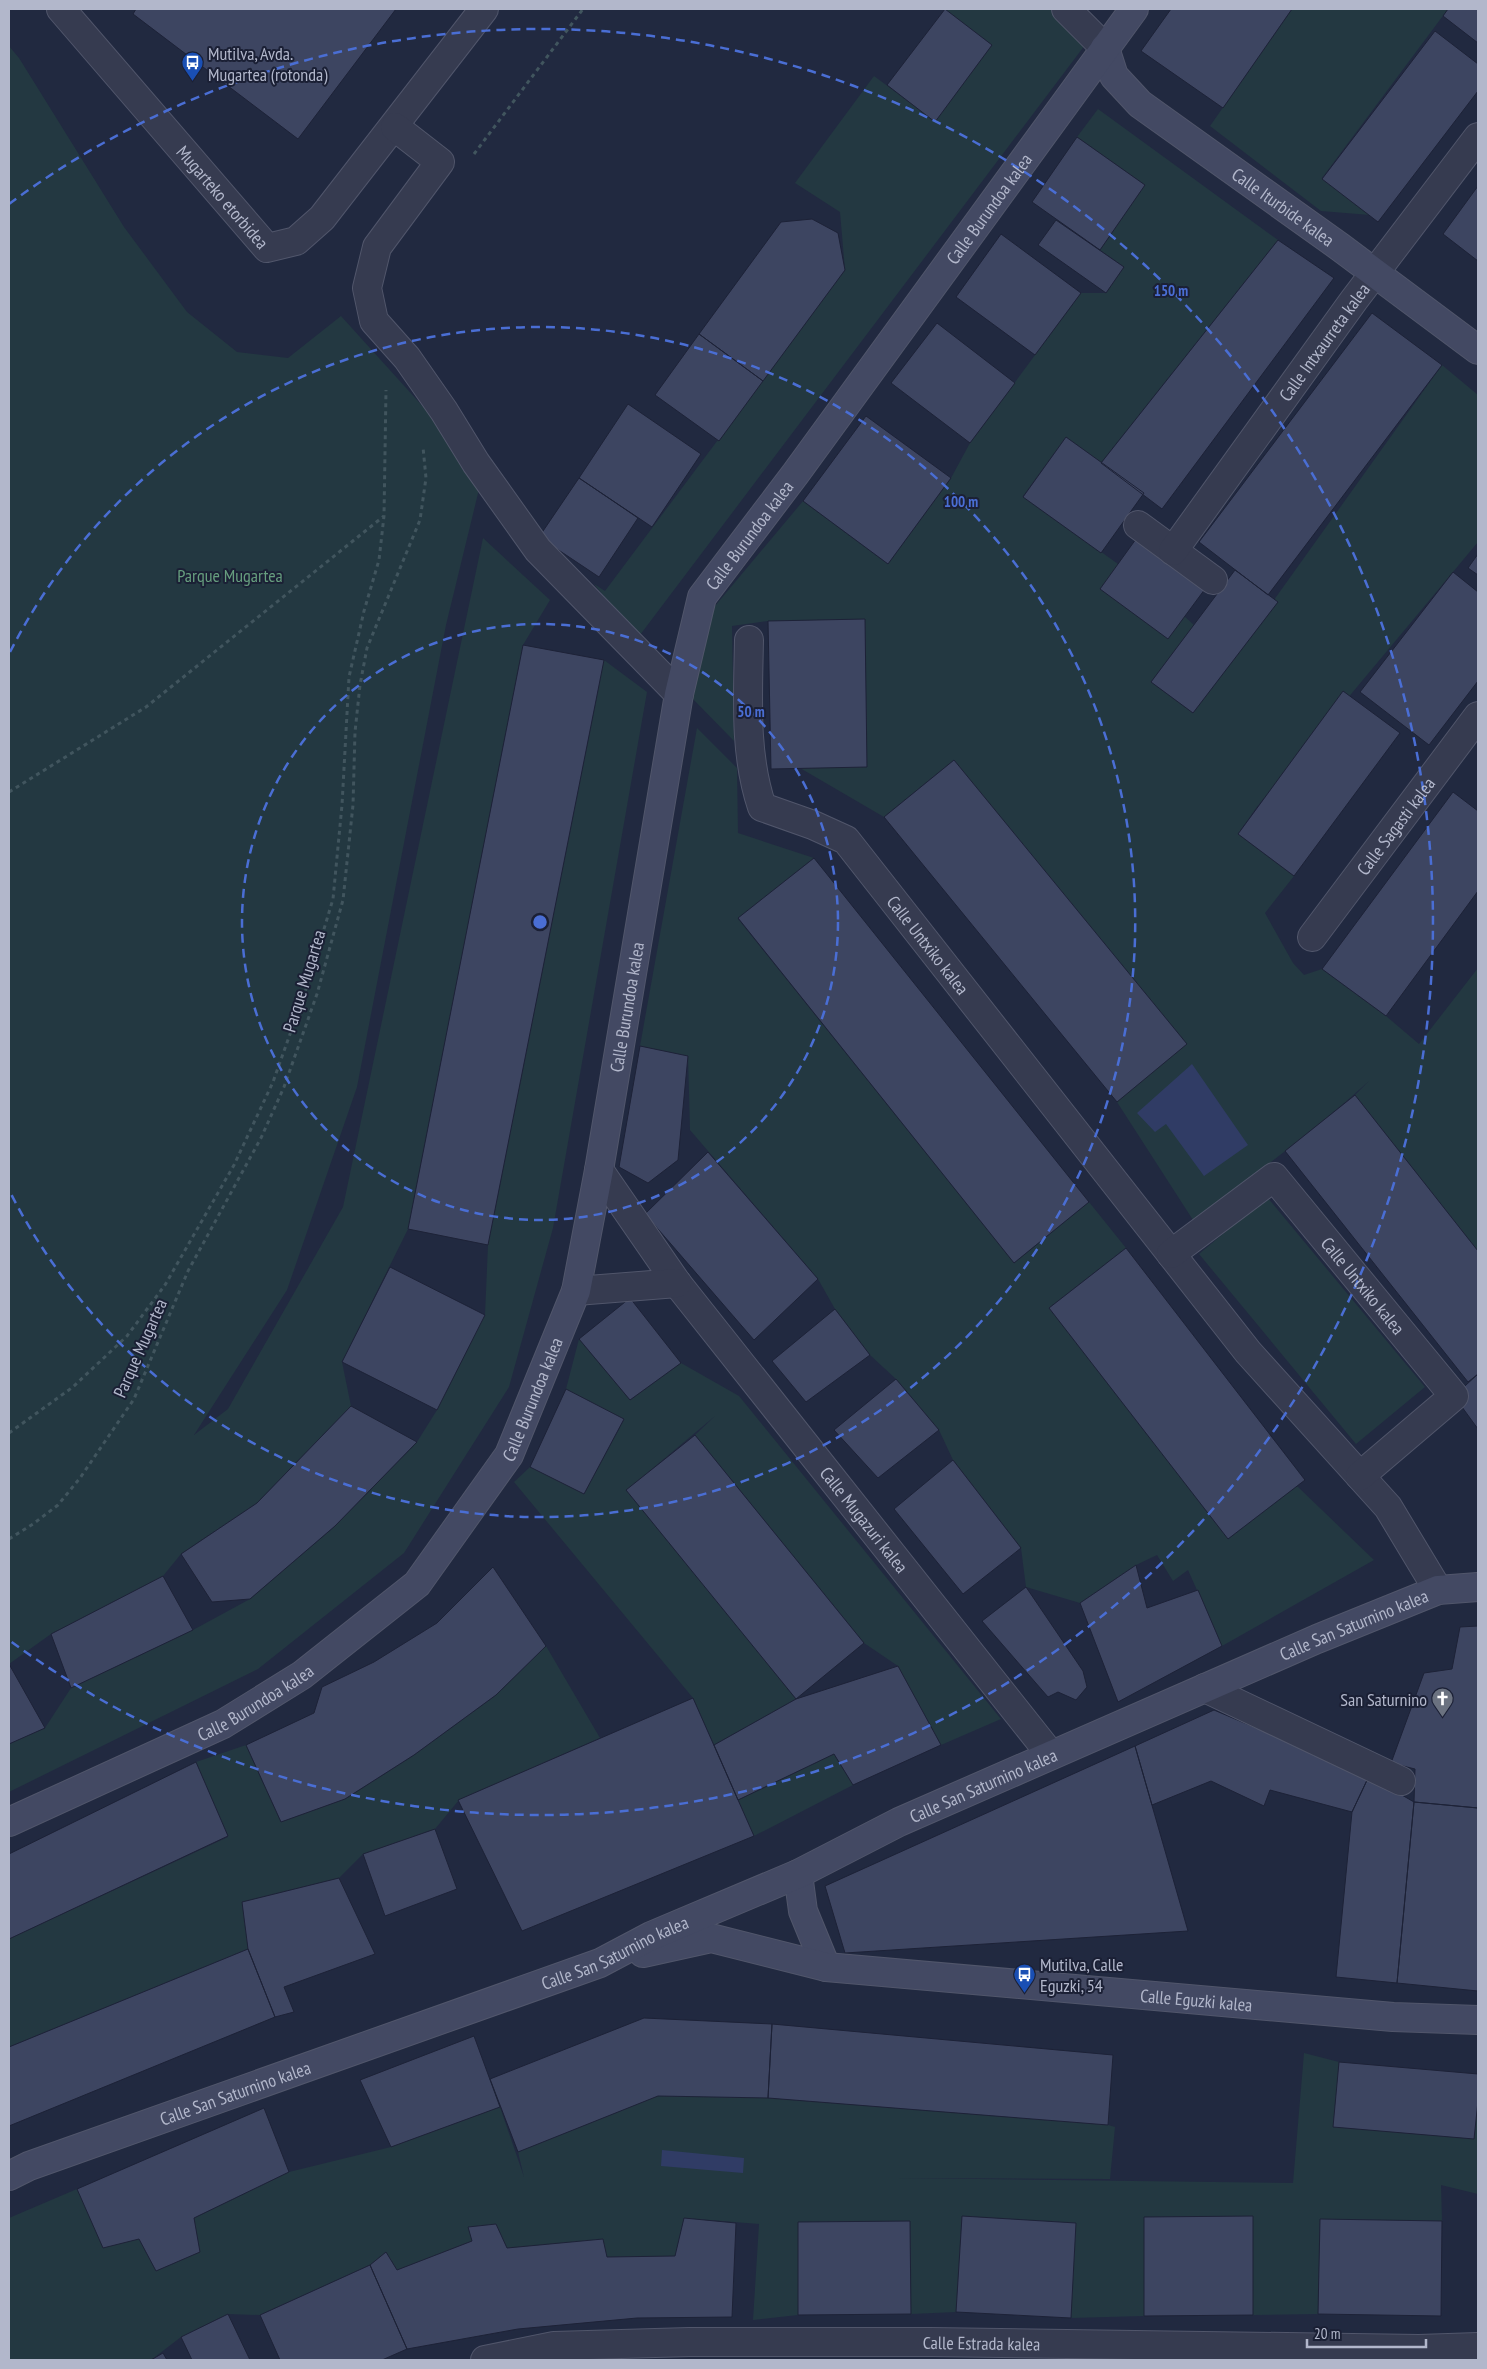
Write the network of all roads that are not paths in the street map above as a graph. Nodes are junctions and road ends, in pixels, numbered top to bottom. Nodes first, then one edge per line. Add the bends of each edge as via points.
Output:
1 (62, 9) edge
2 (484, 9) edge
3 (1066, 9) edge
4 (1134, 9) edge
5 (1105, 48) junction
6 (395, 127) junction
7 (1478, 137) edge
8 (1376, 273) junction
9 (1478, 350) edge
10 (1138, 524) dead end
11 (1173, 551) junction
12 (1213, 580) dead end
13 (748, 640) dead end
14 (679, 694) junction
15 (1478, 716) edge
16 (1312, 937) dead end
17 (598, 1170) junction
18 (1171, 1254) junction
19 (677, 1283) junction
20 (576, 1292) junction
21 (1360, 1476) junction
22 (1478, 1587) edge
23 (1438, 1590) junction
24 (1206, 1688) junction
25 (1051, 1755) junction
26 (1401, 1781) dead end
27 (9, 1822) edge
28 (798, 1874) junction
29 (600, 1963) junction
30 (826, 1967) junction
31 (1478, 2020) edge
32 (9, 2176) edge
33 (1478, 2346) edge
34 (485, 2360) edge

1 - 6 street, Mugarteko etorbidea via 267,248 296,241 322,218
2 - 6 street, Mugarteko etorbidea
3 - 5 street
4 - 5 street, Calle Burundoa kalea
5 - 8 street, Calle Iturbide kalea via 1114,76 1140,104
5 - 14 street, Calle Burundoa kalea via 796,474 702,597
6 - 14 street via 440,162 377,247 368,288 374,321 412,366 538,550
7 - 8 street, Calle Intxaurreta kalea
8 - 9 street, Calle Iturbide kalea
8 - 11 street, Calle Intxaurreta kalea
10 - 11 street
11 - 12 street
13 - 18 street, Calle Untxiko kalea via 748,718 753,782 762,807 846,840
14 - 17 street, Calle Burundoa kalea
15 - 16 street, Calle Sagasti kalea
17 - 19 street, Calle Mugazuri kalea
17 - 20 street, Calle Burundoa kalea
18 - 21 street, Calle Untxiko kalea via 1248,1352
18 - 21 street, Calle Untxiko kalea via 1274,1177 1454,1396
19 - 20 street
19 - 25 street, Calle Mugazuri kalea
20 - 27 street, Calle Burundoa kalea via 509,1455 417,1584 302,1675 223,1724
21 - 23 street, Calle Untxiko kalea via 1388,1507
22 - 23 street, Calle San Saturnino kalea
23 - 24 street, Calle San Saturnino kalea
24 - 25 street, Calle San Saturnino kalea
24 - 26 street
25 - 28 street, Calle San Saturnino kalea via 899,1822
28 - 29 street, Calle San Saturnino kalea via 651,1936
28 - 30 street via 803,1911
29 - 30 street, Calle Eguzki kalea via 711,1938
29 - 32 street, Calle San Saturnino kalea via 29,2166
30 - 31 street, Calle Eguzki kalea via 1393,2017
33 - 34 street, Calle Estrada kalea via 1419,2349 689,2342 554,2346

